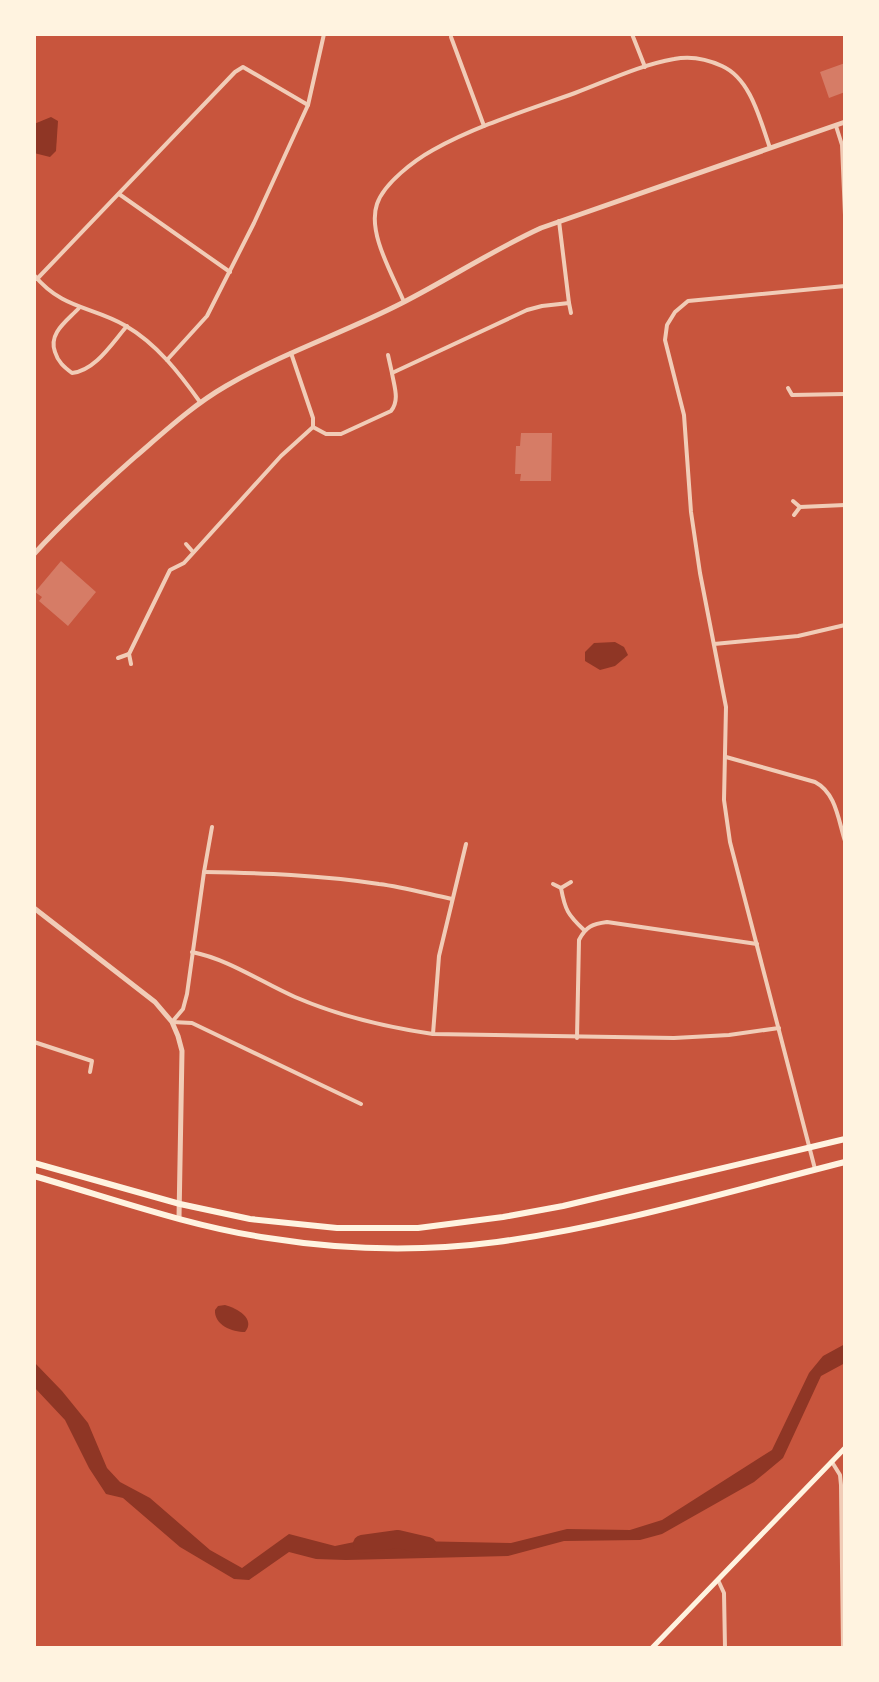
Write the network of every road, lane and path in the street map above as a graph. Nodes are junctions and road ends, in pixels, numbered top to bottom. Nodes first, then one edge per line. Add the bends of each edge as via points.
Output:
1 (324, 34) edge
2 (632, 34) edge
3 (451, 37) dead end
4 (645, 67) junction
5 (308, 105) junction
6 (845, 122) edge
7 (484, 126) junction
8 (836, 126) junction
9 (770, 148) junction
10 (119, 194) junction
11 (845, 215) edge
12 (559, 221) junction
13 (230, 272) junction
14 (36, 277) edge
15 (845, 286) edge
16 (404, 302) junction
17 (569, 303) junction
18 (79, 308) junction
19 (571, 313) dead end
20 (127, 326) junction
21 (291, 353) junction
22 (388, 355) dead end
23 (167, 360) junction
24 (392, 373) junction
25 (788, 388) dead end
26 (845, 394) edge
27 (792, 395) junction
28 (200, 402) junction
29 (789, 402) dead end
30 (313, 427) junction
31 (793, 501) dead end
32 (845, 505) edge
33 (800, 507) junction
34 (794, 515) dead end
35 (186, 544) dead end
36 (193, 552) junction
37 (34, 554) edge
38 (845, 625) edge
39 (714, 644) junction
40 (129, 654) junction
41 (118, 658) dead end
42 (131, 664) dead end
43 (726, 757) junction
44 (212, 827) dead end
45 (845, 841) edge
46 (466, 844) dead end
47 (204, 872) junction
48 (571, 882) dead end
49 (553, 884) dead end
50 (561, 888) junction
51 (452, 899) junction
52 (34, 908) edge
53 (584, 931) junction
54 (757, 944) junction
55 (192, 952) junction
56 (172, 1022) junction
57 (779, 1028) junction
58 (433, 1034) junction
59 (577, 1038) junction
60 (34, 1042) edge
61 (90, 1072) dead end
62 (361, 1104) dead end
63 (845, 1139) edge
64 (810, 1148) junction
65 (845, 1162) edge
66 (34, 1163) edge
67 (815, 1169) junction
68 (34, 1176) edge
69 (180, 1204) junction
70 (179, 1218) junction
71 (844, 1451) edge
72 (832, 1462) junction
73 (718, 1580) junction
74 (844, 1625) edge
75 (652, 1648) edge
76 (725, 1648) edge
77 (843, 1648) edge

1 - 5 street
2 - 4 street
3 - 7 street
4 - 7 street
4 - 9 street via 676,58 704,59 725,67 741,80
5 - 10 street via 243,67
5 - 13 street
6 - 8 street
7 - 16 street via 405,168 378,200 377,234
8 - 9 street
8 - 11 street via 842,145
9 - 12 street
10 - 13 street
10 - 14 street
12 - 16 street via 509,242
12 - 17 street
13 - 23 street via 207,316
14 - 18 street
15 - 39 street via 688,301 667,325 665,340 684,415 691,512
16 - 21 street
17 - 19 street
17 - 24 street via 527,310
18 - 20 street
18 - 20 street via 54,335 52,345 57,360 72,373 91,366
20 - 23 street
21 - 28 street
21 - 30 street
22 - 24 street
23 - 28 street
24 - 30 street via 396,398 391,411 341,434
25 - 27 street
26 - 27 street
27 - 29 street
28 - 37 street
30 - 36 street
31 - 33 street
32 - 33 street
33 - 34 street
35 - 36 street
36 - 40 street via 170,570
38 - 39 street via 798,636
39 - 43 street via 726,707
40 - 41 street
40 - 42 street
43 - 45 street via 824,787
43 - 54 street via 724,800 730,842
44 - 47 street
46 - 51 street
47 - 51 street via 321,877
47 - 55 street
48 - 50 street
49 - 50 street
50 - 53 street via 566,911
51 - 58 street via 439,956
52 - 56 street via 155,1002
53 - 54 street via 607,922
53 - 59 street via 579,940
54 - 57 street
55 - 56 street via 183,1009
55 - 58 street via 327,1010
56 - 62 street via 192,1023
56 - 69 street via 182,1051
57 - 59 street via 674,1038
57 - 64 street
58 - 59 street
60 - 61 street via 92,1061
63 - 64 highway
64 - 67 street
64 - 69 highway via 563,1206 418,1228 298,1225
65 - 67 highway
66 - 69 highway
67 - 70 highway via 591,1226 452,1246 314,1244
68 - 70 highway
69 - 70 street
71 - 72 main road
72 - 73 main road
72 - 74 street via 841,1485
73 - 75 main road
73 - 76 street via 724,1593
74 - 77 street

